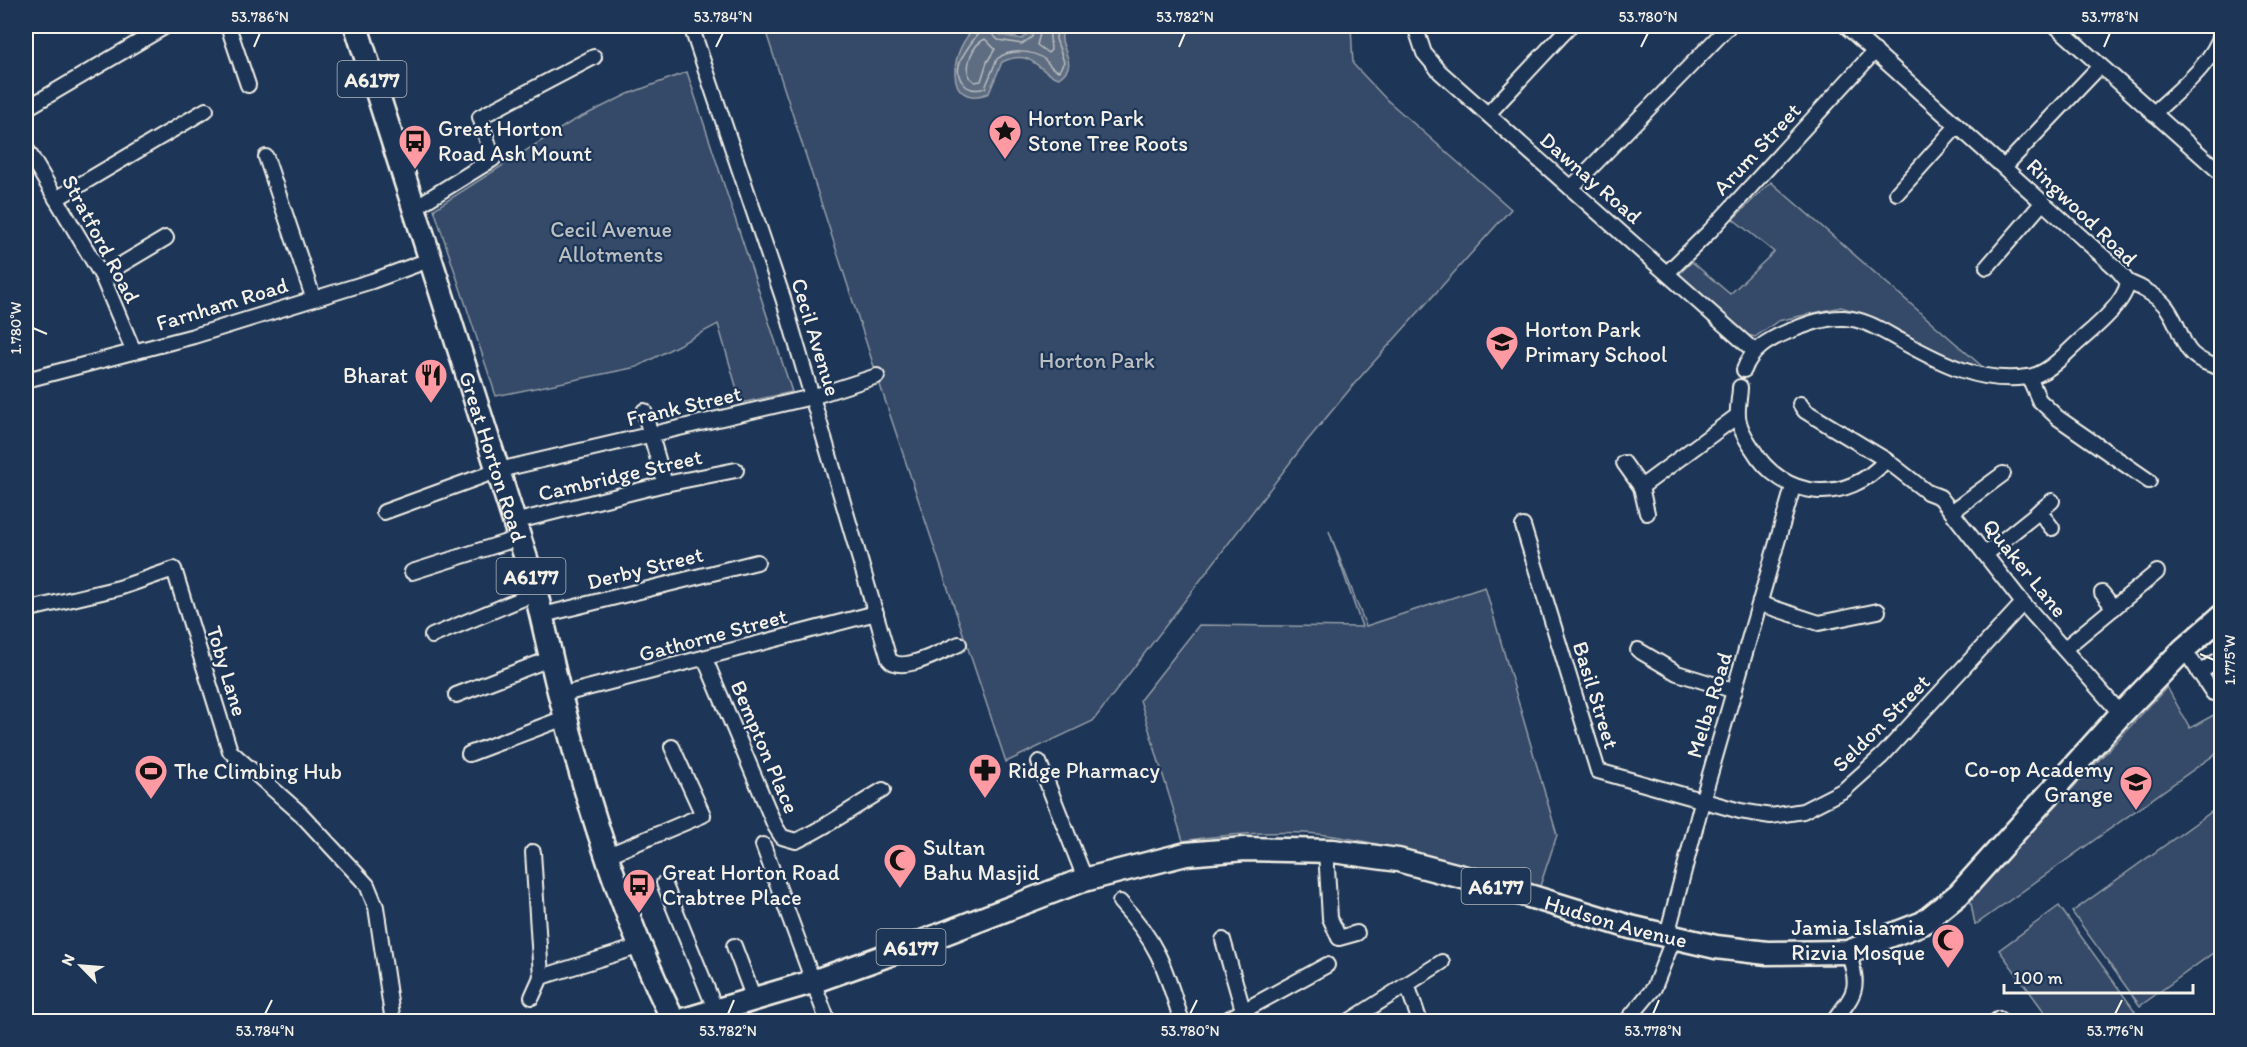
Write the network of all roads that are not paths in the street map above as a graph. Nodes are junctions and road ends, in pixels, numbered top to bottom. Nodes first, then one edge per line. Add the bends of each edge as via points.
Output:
1 (166, 26) edge
2 (228, 26) edge
3 (359, 26) edge
4 (691, 26) edge
5 (1415, 26) edge
6 (1570, 26) edge
7 (1729, 26) edge
8 (1846, 26) edge
9 (2056, 26) edge
10 (2222, 32) edge
11 (1875, 51) junction
12 (594, 57) dead end
13 (2100, 66) junction
14 (248, 85) dead end
15 (32, 105) dead end
16 (206, 110) dead end
17 (1488, 114) junction
18 (2153, 114) junction
19 (1957, 126) junction
20 (26, 148) edge
21 (266, 157) dead end
22 (2004, 167) junction
23 (2222, 174) edge
24 (1571, 188) junction
25 (1897, 193) dead end
26 (56, 198) junction
27 (2043, 202) junction
28 (414, 208) junction
29 (166, 238) dead end
30 (429, 260) junction
31 (1987, 267) dead end
32 (1667, 273) junction
33 (102, 276) junction
34 (2128, 282) junction
35 (313, 297) junction
36 (1754, 351) junction
37 (134, 352) junction
38 (2222, 368) edge
39 (1744, 370) dead end
40 (877, 376) dead end
41 (2029, 377) junction
42 (26, 380) edge
43 (1740, 387) dead end
44 (812, 397) junction
45 (1800, 404) dead end
46 (644, 411) dead end
47 (1737, 416) junction
48 (650, 436) junction
49 (1886, 460) junction
50 (1624, 463) dead end
51 (499, 470) junction
52 (736, 470) dead end
53 (2003, 474) dead end
54 (2149, 481) dead end
55 (665, 484) junction
56 (1641, 487) junction
57 (1793, 487) junction
58 (2052, 501) dead end
59 (2039, 511) junction
60 (384, 512) dead end
61 (1953, 512) junction
62 (1647, 513) dead end
63 (1523, 526) dead end
64 (2052, 528) dead end
65 (516, 530) junction
66 (1986, 554) junction
67 (758, 562) dead end
68 (412, 572) dead end
69 (2157, 572) dead end
70 (536, 592) junction
71 (2102, 593) dead end
72 (2023, 603) junction
73 (1761, 604) junction
74 (2114, 608) junction
75 (26, 610) edge
76 (1878, 611) dead end
77 (876, 613) junction
78 (543, 615) junction
79 (2222, 616) edge
80 (432, 636) dead end
81 (959, 644) dead end
82 (2064, 649) junction
83 (1638, 650) dead end
84 (2184, 650) junction
85 (552, 658) junction
86 (705, 659) junction
87 (2217, 661) dead end
88 (2199, 673) junction
89 (1736, 691) junction
90 (2213, 693) dead end
91 (456, 695) dead end
92 (563, 706) junction
93 (2121, 714) junction
94 (672, 747) dead end
95 (469, 754) dead end
96 (1040, 762) dead end
97 (883, 790) dead end
98 (1702, 802) junction
99 (763, 845) dead end
100 (1326, 851) junction
101 (533, 852) dead end
102 (606, 856) junction
103 (1086, 881) junction
104 (664, 883) dead end
105 (1120, 902) dead end
106 (1357, 933) dead end
107 (1671, 936) junction
108 (1224, 940) dead end
109 (640, 946) junction
110 (734, 946) dead end
111 (1848, 952) junction
112 (1442, 962) dead end
113 (1327, 964) dead end
114 (541, 977) junction
115 (812, 982) junction
116 (1407, 984) junction
117 (532, 997) dead end
118 (754, 999) junction
119 (1243, 1010) junction
120 (716, 1011) junction
121 (393, 1022) edge
122 (676, 1022) edge
123 (828, 1022) edge
124 (1182, 1022) edge
125 (1223, 1022) edge
126 (1348, 1022) edge
127 (1420, 1022) edge
128 (1626, 1022) edge
129 (1833, 1022) edge

1 - 15 street
2 - 14 street
3 - 28 main road, Great Horton Road / A6177
4 - 44 street, Cecil Avenue via 783,298
5 - 17 street, Dawnay Road via 1424,53
6 - 17 street
7 - 24 street
8 - 11 street, Ringwood Road
9 - 13 street
10 - 18 street via 2200,68
11 - 19 street, Ringwood Road
11 - 32 street, Arum Street
12 - 28 street via 480,117 493,159
13 - 18 street
13 - 22 street
16 - 26 street
17 - 24 street, Dawnay Road
18 - 23 street
19 - 22 street, Ringwood Road
19 - 25 street
20 - 26 street, Stratford Road
21 - 35 street
22 - 27 street, Ringwood Road
24 - 32 street, Dawnay Road
26 - 33 street, Stratford Road
27 - 31 street
27 - 34 street, Ringwood Road
28 - 30 main road, Great Horton Road / A6177
29 - 33 street
30 - 35 street, Farnham Road
30 - 51 main road, Great Horton Road / A6177
32 - 36 street, Dawnay Road
33 - 37 street, Stratford Road
34 - 38 street via 2166,306 2185,347 2200,361
34 - 41 street, Ringwood Road via 2127,291 2095,327 2047,369
35 - 37 street, Farnham Road
36 - 39 street
36 - 41 street, Ringwood Road via 1800,327 1844,318 1872,324 1948,366 1985,377
37 - 42 street, Farnham Road
40 - 44 street, Frank Street
41 - 54 street via 2039,400 2058,418
43 - 47 street
44 - 48 street, Frank Street
44 - 77 street, Cecil Avenue
45 - 49 street, Quaker Lane via 1805,411
46 - 48 street
47 - 56 street
47 - 57 street via 1757,458
48 - 51 street, Frank Street
48 - 55 street
49 - 57 street via 1863,482 1840,489 1812,491
49 - 61 street, Quaker Lane via 1927,492 1940,497
50 - 56 street
51 - 60 street, Frank Street
51 - 65 main road, Great Horton Road / A6177
52 - 55 street, Cambridge Street
53 - 61 street
55 - 65 street, Cambridge Street
56 - 62 street
57 - 73 street, Melba Road
58 - 59 street
59 - 64 street
59 - 66 street
61 - 66 street, Quaker Lane
63 - 98 street, Basil Street via 1598,771
65 - 68 street, Cambridge Street
65 - 70 main road, Great Horton Road / A6177
66 - 72 street, Quaker Lane
67 - 78 street, Derby Street
69 - 74 street
70 - 78 main road, Great Horton Road / A6177
70 - 80 street
71 - 74 street
72 - 82 street, Quaker Lane
72 - 98 street, Seldon Street via 1882,756 1844,790 1803,811 1771,816
73 - 76 street via 1819,623
73 - 89 street, Melba Road
74 - 82 street
75 - 121 street, Toby Lane via 119,588 174,569 230,751 300,813 367,885 376,908
77 - 81 street, Cecil Avenue via 892,663 902,666
77 - 86 street, Gathorne Street
78 - 85 main road, Great Horton Road / A6177
79 - 84 main road, A6177
82 - 93 street, Quaker Lane
83 - 89 street via 1677,673
84 - 88 street
84 - 93 main road, A6177
85 - 91 street
85 - 92 main road, Great Horton Road / A6177
86 - 92 street, Gathorne Street
86 - 97 street, Bempton Place via 782,837 796,842
87 - 88 street
88 - 90 street
89 - 98 street, Melba Road
92 - 95 street, Gathorne Street
92 - 102 main road, Great Horton Road / A6177
93 - 111 main road, A6177 via 1959,894 1923,923
94 - 102 street via 703,815
96 - 103 street
98 - 107 street, Melba Road
99 - 115 street
100 - 103 main road, Hudson Avenue / A6177 via 1245,849 1186,854
100 - 106 street via 1330,918 1339,938
100 - 107 main road, Hudson Avenue / A6177 via 1398,861
101 - 114 street
102 - 109 main road, Great Horton Road / A6177
103 - 115 main road, A6177
104 - 120 street
105 - 124 street via 1144,928 1161,956
107 - 111 main road, Hudson Avenue / A6177 via 1767,953
107 - 128 street, Melba Road via 1653,988
108 - 119 street
109 - 114 street
109 - 122 main road, Great Horton Road / A6177
110 - 118 street
111 - 129 street via 1855,971 1854,994
112 - 116 street
113 - 119 street
114 - 117 street
115 - 118 main road, A6177
115 - 123 street
116 - 126 street
116 - 127 street
118 - 120 main road, A6177
119 - 125 street
120 - 122 main road, A6177

